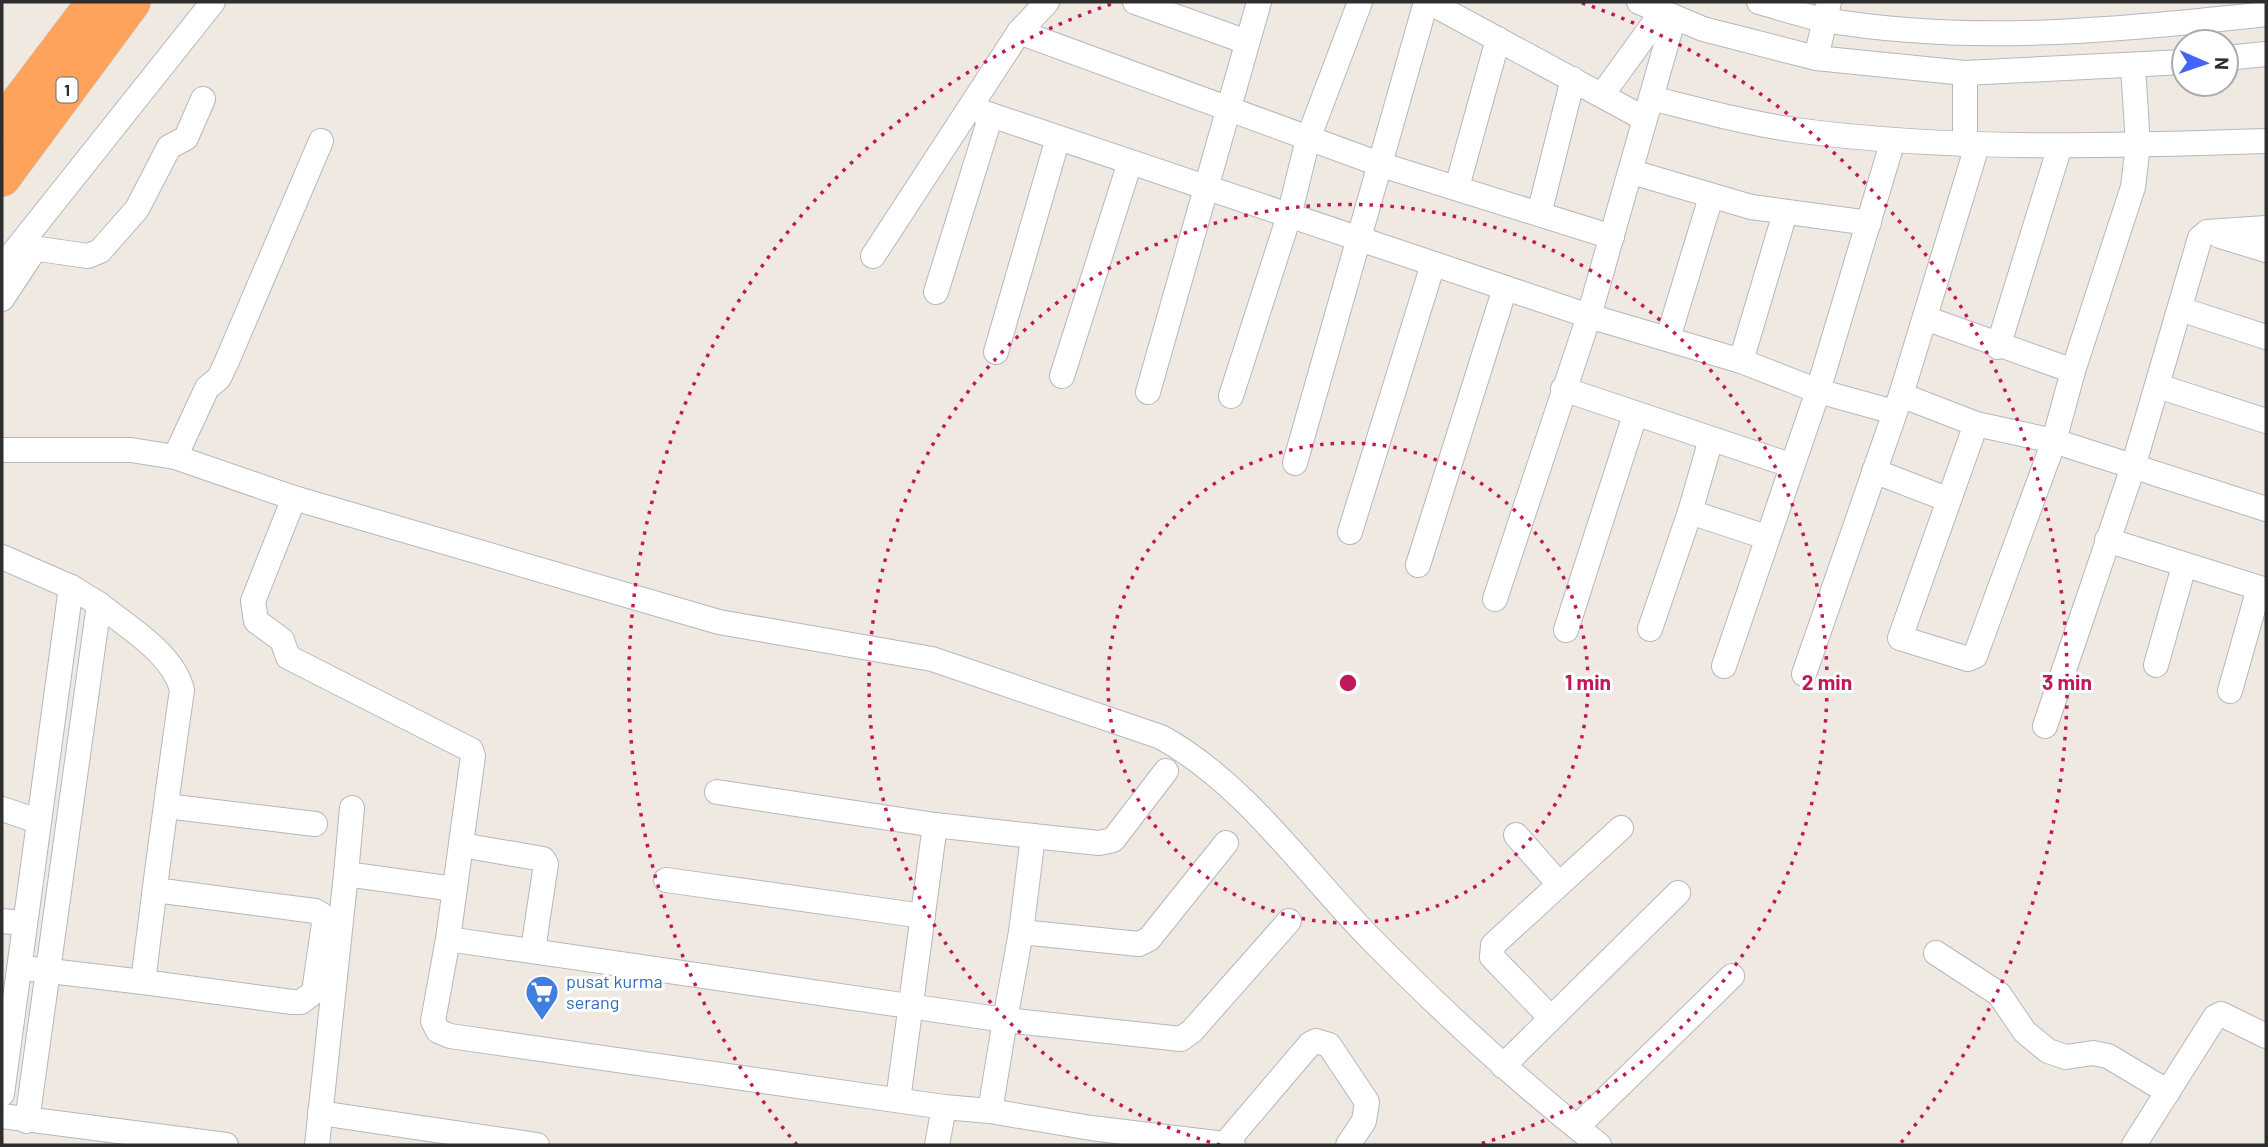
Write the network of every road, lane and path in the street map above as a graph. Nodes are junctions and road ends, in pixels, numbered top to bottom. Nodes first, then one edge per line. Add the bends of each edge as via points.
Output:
1 (95, 2) edge
2 (132, 2) edge
3 (213, 2) edge
4 (1047, 2) edge
5 (1135, 2) edge
6 (1259, 2) edge
7 (1360, 2) edge
8 (1428, 2) edge
9 (1639, 2) edge
10 (1759, 2) edge
11 (1668, 14) junction
12 (2266, 14) edge
13 (1019, 32) junction
14 (1822, 32) edge
15 (1498, 39) junction
16 (1247, 42) junction
17 (2266, 54) edge
18 (2240, 57) edge
19 (2170, 63) edge
20 (2133, 66) junction
21 (1965, 73) junction
22 (1573, 79) junction
23 (1602, 95) junction
24 (204, 99) dead end
25 (1648, 108) junction
26 (980, 112) junction
27 (2, 125) edge
28 (1058, 138) junction
29 (1308, 139) junction
30 (1893, 140) junction
31 (321, 141) dead end
32 (2266, 141) edge
33 (2138, 145) junction
34 (1971, 146) junction
35 (2060, 146) junction
36 (1130, 162) junction
37 (1382, 165) junction
38 (1632, 172) junction
39 (2, 178) edge
40 (1457, 187) junction
41 (1711, 197) junction
42 (1785, 213) junction
43 (1539, 214) junction
44 (1289, 216) junction
45 (1869, 223) junction
46 (2266, 228) edge
47 (2210, 232) junction
48 (1612, 237) junction
49 (1360, 240) junction
50 (2266, 250) edge
51 (873, 256) dead end
52 (1433, 264) junction
53 (2, 267) edge
54 (1505, 288) junction
55 (936, 292) dead end
56 (2, 299) edge
57 (2180, 309) junction
58 (1588, 316) junction
59 (1925, 318) junction
60 (2266, 337) edge
61 (1668, 338) junction
62 (1998, 347) junction
63 (996, 352) dead end
64 (1741, 361) junction
65 (2073, 371) junction
66 (1062, 376) dead end
67 (2158, 386) junction
68 (1563, 389) junction
69 (1818, 391) junction
70 (1147, 392) dead end
71 (1231, 396) dead end
72 (1897, 403) junction
73 (1635, 415) junction
74 (2266, 421) edge
75 (1976, 424) junction
76 (1711, 439) junction
77 (2054, 441) junction
78 (2, 450) edge
79 (175, 457) junction
80 (1295, 463) dead end
81 (1790, 465) junction
82 (2133, 467) junction
83 (1874, 471) junction
84 (294, 498) junction
85 (1950, 500) junction
86 (2266, 509) edge
87 (1690, 512) junction
88 (1350, 532) dead end
89 (1766, 537) junction
90 (2107, 540) junction
91 (2, 557) edge
92 (1418, 565) dead end
93 (2184, 566) junction
94 (71, 587) junction
95 (2263, 589) edge
96 (1495, 599) dead end
97 (99, 604) junction
98 (1650, 629) dead end
99 (1566, 630) dead end
100 (2156, 665) dead end
101 (1724, 666) dead end
102 (1804, 674) dead end
103 (2230, 691) dead end
104 (2045, 726) dead end
105 (1166, 771) dead end
106 (717, 792) dead end
107 (166, 806) junction
108 (352, 808) dead end
109 (2, 809) edge
110 (38, 821) junction
111 (315, 824) dead end
112 (935, 825) junction
113 (1621, 828) dead end
114 (1516, 835) dead end
115 (1033, 836) junction
116 (1226, 843) dead end
117 (461, 845) junction
118 (345, 874) junction
119 (666, 880) dead end
120 (1558, 883) junction
121 (454, 889) junction
122 (155, 890) junction
123 (1678, 893) dead end
124 (923, 916) junction
125 (1289, 921) dead end
126 (12, 922) edge
127 (1021, 932) junction
128 (448, 939) junction
129 (533, 950) junction
130 (1936, 953) dead end
131 (19, 967) junction
132 (47, 970) junction
133 (1732, 976) dead end
134 (144, 982) junction
135 (911, 1007) junction
136 (1551, 1018) junction
137 (1005, 1020) junction
138 (2266, 1036) edge
139 (1503, 1066) junction
140 (2168, 1092) junction
141 (2, 1094) edge
142 (898, 1100) junction
143 (944, 1107) junction
144 (990, 1111) junction
145 (320, 1113) junction
146 (2, 1116) edge
147 (27, 1121) junction
148 (1577, 1127) junction
149 (1089, 1137) edge
150 (1178, 1142) edge
151 (226, 1145) edge
152 (317, 1145) edge
153 (537, 1145) edge
154 (937, 1145) edge
155 (1229, 1145) edge
156 (1348, 1145) edge
157 (1599, 1145) edge
158 (2134, 1145) edge

1 - 27 highway, 1
2 - 39 highway, 1
3 - 53 street
4 - 13 street
5 - 16 street
6 - 16 street
7 - 29 street
8 - 15 street
8 - 37 street
9 - 11 street
10 - 14 street
11 - 14 street via 1734,39
11 - 23 street
11 - 25 street
12 - 14 street via 2114,31
13 - 26 street
13 - 29 street
14 - 21 street
15 - 22 street
15 - 40 street
16 - 70 street
17 - 18 street
19 - 20 street
20 - 21 street
20 - 33 street
21 - 34 street
22 - 23 street
22 - 43 street
23 - 25 street
24 - 56 street via 187,138 169,147 137,209 111,242 88,256 39,248
25 - 30 street
25 - 38 street
26 - 28 street
26 - 51 street
26 - 55 street
28 - 36 street
28 - 63 street
29 - 37 street
29 - 44 street
30 - 34 street
30 - 45 street
31 - 79 street via 227,361 219,378 207,388
32 - 33 street
33 - 35 street
33 - 65 street via 2133,187
34 - 35 street
34 - 59 street
35 - 62 street
36 - 44 street
36 - 66 street
37 - 40 street
37 - 49 street
38 - 41 street
38 - 48 street
40 - 43 street
41 - 42 street
41 - 61 street
42 - 45 street
42 - 64 street
43 - 48 street
44 - 49 street
44 - 71 street
45 - 69 street
46 - 47 street
47 - 50 street
47 - 57 street via 2200,238
48 - 58 street
49 - 52 street
49 - 80 street
52 - 54 street
52 - 88 street
54 - 58 street
54 - 92 street
57 - 60 street
57 - 67 street
58 - 61 street
58 - 68 street
59 - 62 street
59 - 72 street
61 - 64 street
62 - 65 street
64 - 69 street
65 - 77 street
67 - 74 street
67 - 82 street
68 - 73 street
68 - 96 street
69 - 72 street
69 - 81 street
72 - 75 street
72 - 83 street
73 - 76 street
73 - 99 street
75 - 77 street
75 - 85 street
76 - 81 street
76 - 87 street
77 - 82 street
77 - 85 street via 1972,659 1900,638
78 - 79 street via 131,450
79 - 84 street
81 - 89 street
82 - 86 street
82 - 90 street
83 - 85 street
83 - 102 street
84 - 117 street via 253,601 253,617 282,640 288,657 471,750
84 - 139 street via 719,622 932,659 1161,737 1194,757 1253,812 1370,938
87 - 89 street
87 - 98 street
89 - 101 street
90 - 93 street
90 - 104 street
91 - 94 street
93 - 95 street
93 - 100 street
94 - 97 street
94 - 110 street
95 - 103 street
97 - 107 street via 164,658 179,677 183,690
97 - 132 street
105 - 115 street via 1113,840 1099,843
106 - 112 street
107 - 111 street
107 - 122 street
108 - 118 street
109 - 110 street
110 - 126 street
112 - 115 street
112 - 124 street
113 - 120 street
114 - 120 street
115 - 127 street
116 - 127 street via 1149,939 1139,944
117 - 121 street
117 - 129 street via 543,859 546,864
118 - 121 street
118 - 145 street
119 - 124 street
120 - 136 street via 1491,951
121 - 128 street
122 - 134 street
122 - 134 street via 315,911 324,923 314,992 301,1002
123 - 136 street
124 - 135 street
125 - 137 street via 1181,1039
126 - 131 street
127 - 137 street
128 - 129 street
128 - 142 street via 433,1021 439,1031 450,1036
129 - 135 street
130 - 140 street via 1999,994 2025,1032 2048,1051 2066,1057 2108,1056
131 - 132 street
131 - 141 street
132 - 134 street
132 - 147 street
133 - 148 street
135 - 137 street
135 - 142 street
136 - 139 street
137 - 144 street
138 - 140 street via 2217,1015
139 - 148 street
140 - 158 street
142 - 143 street
143 - 144 street
143 - 154 street
144 - 149 street
145 - 152 street
145 - 153 street
146 - 147 street
147 - 151 street
148 - 157 street
149 - 150 street
150 - 155 street
155 - 156 street via 1316,1041 1329,1045 1367,1102 1364,1121

